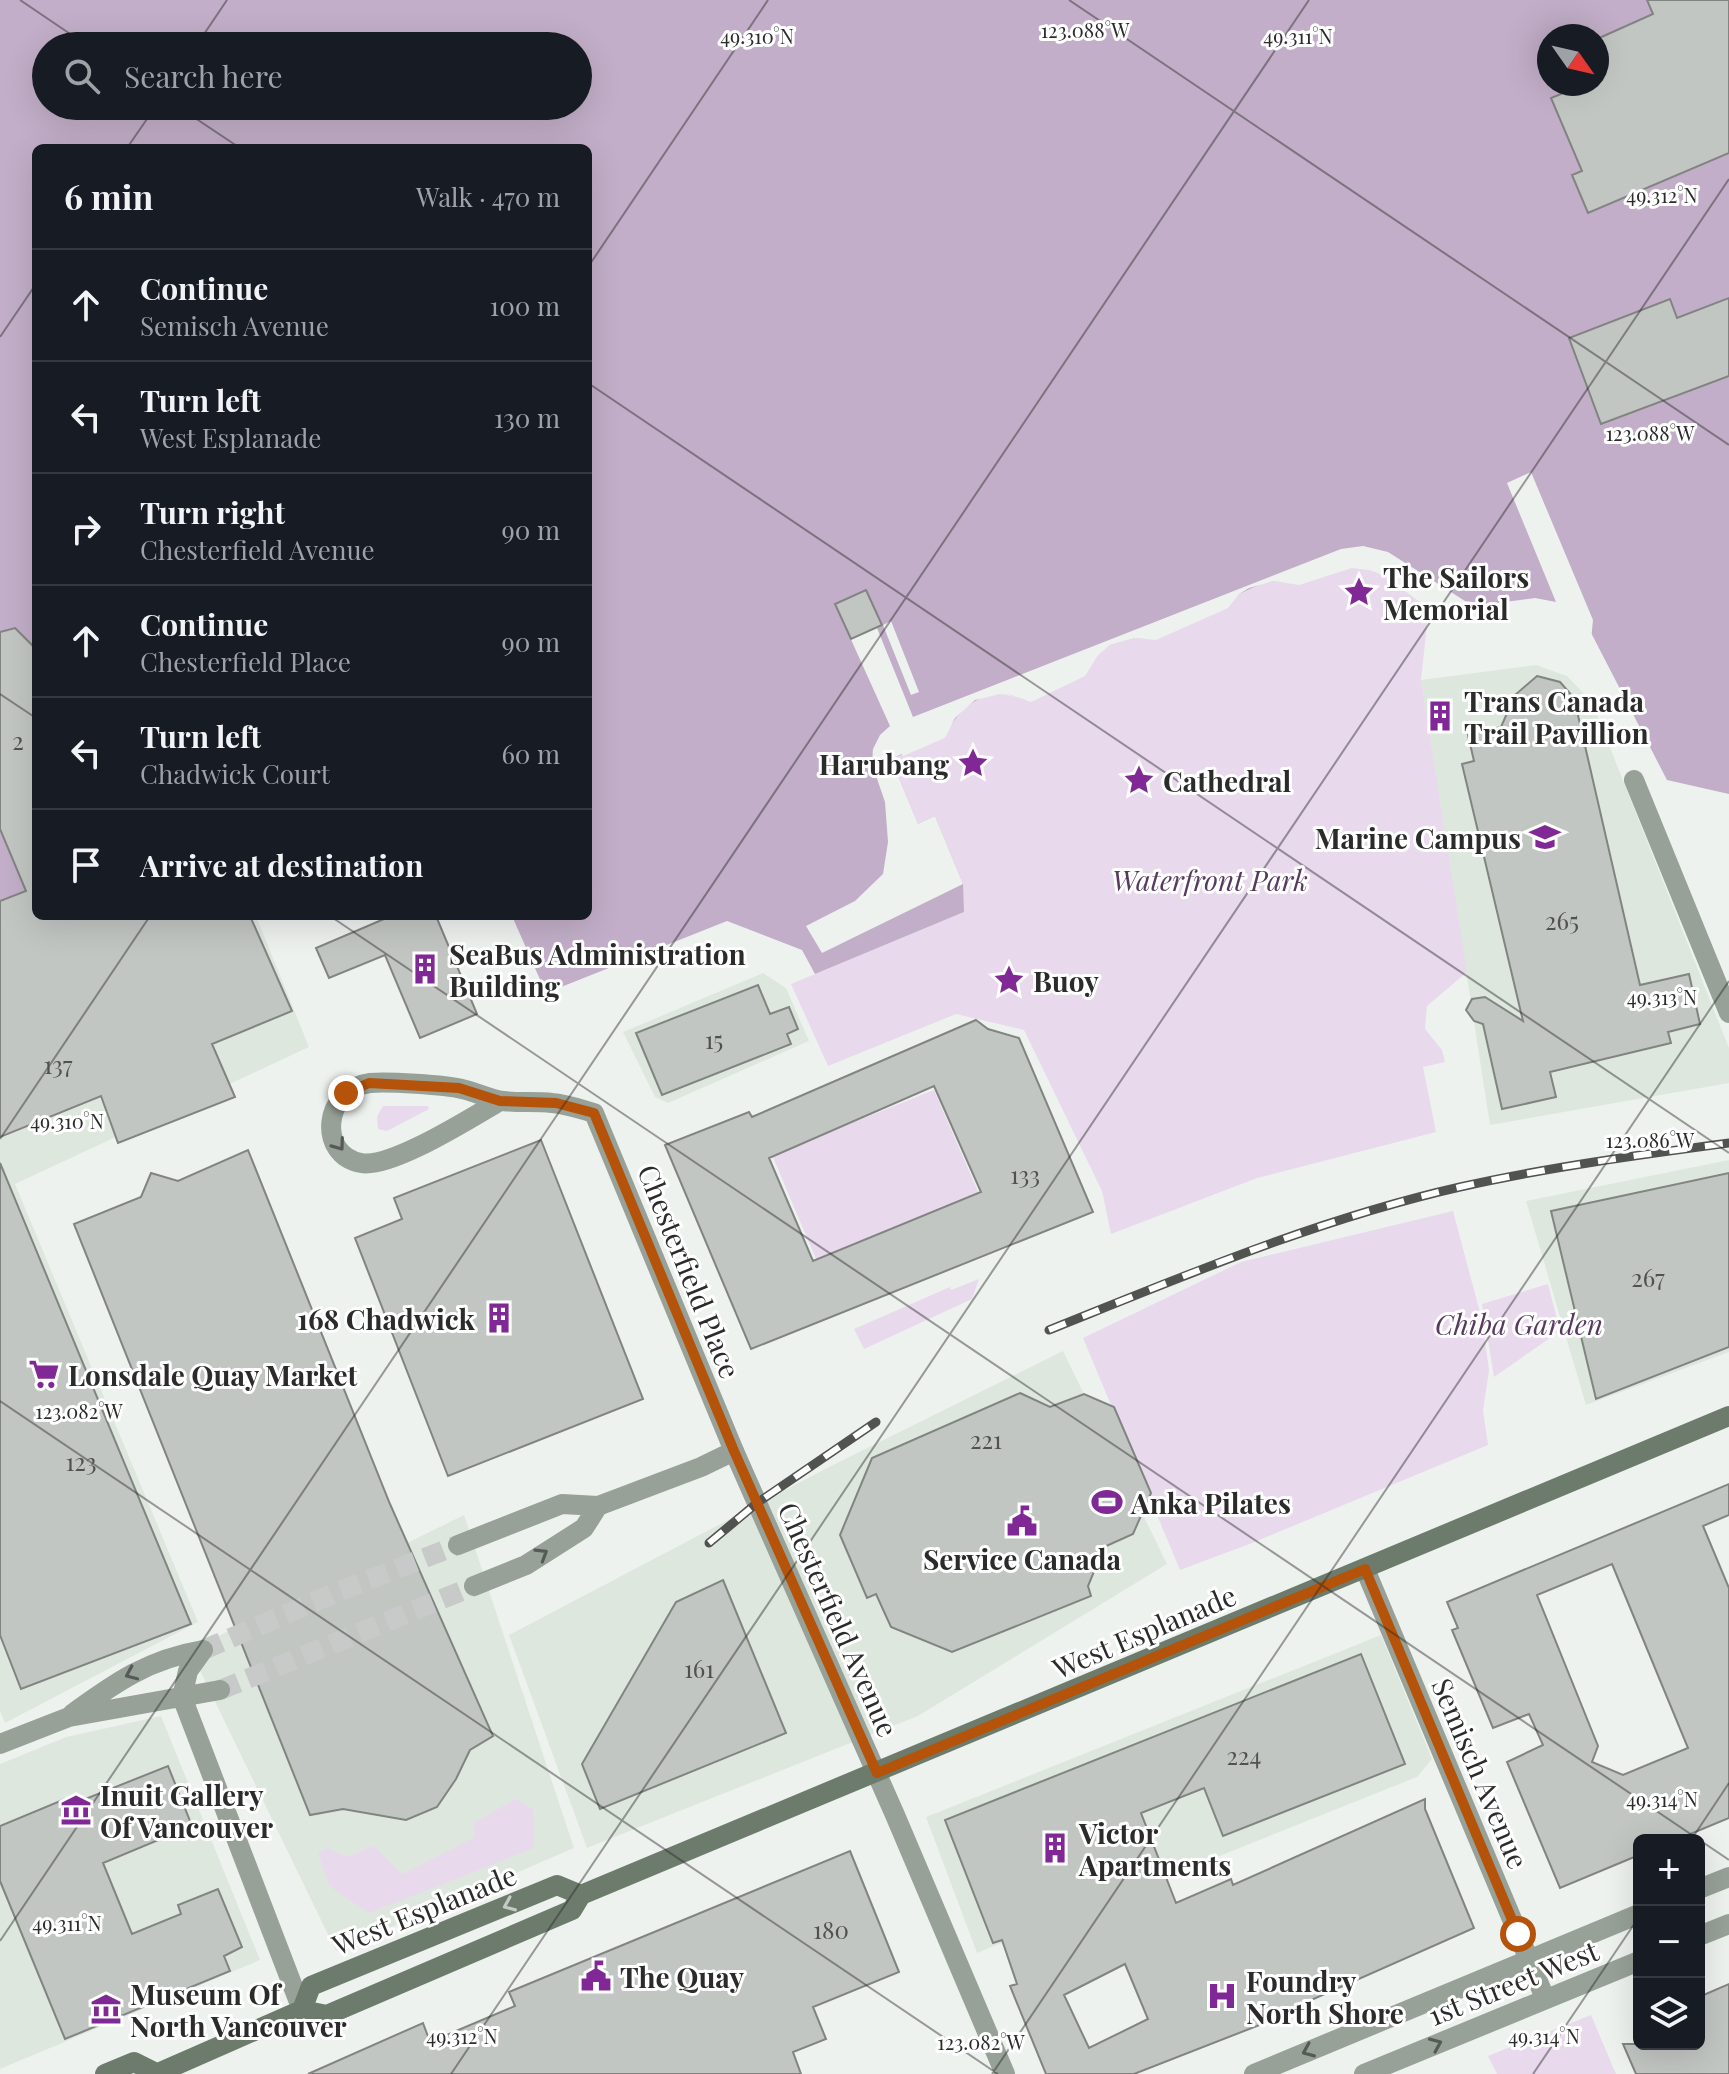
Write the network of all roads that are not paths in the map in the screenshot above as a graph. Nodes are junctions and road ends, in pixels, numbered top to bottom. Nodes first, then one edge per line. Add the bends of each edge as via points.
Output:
1 (1634, 780) dead end
2 (1729, 1013) edge
3 (500, 1101) junction
4 (1729, 1416) edge
5 (734, 1451) junction
6 (598, 1506) junction
7 (458, 1545) tunnel mouth
8 (1365, 1569) junction
9 (474, 1586) tunnel mouth
10 (220, 1690) tunnel mouth
11 (182, 1697) junction
12 (69, 1717) junction
13 (0, 1744) edge
14 (877, 1773) junction
15 (1729, 1877) edge
16 (1705, 1887) edge
17 (581, 1895) junction
18 (1633, 1916) edge
19 (1729, 1924) edge
20 (1705, 1934) edge
21 (1529, 1959) junction
22 (1633, 1963) edge
23 (1545, 1998) junction
24 (302, 2010) junction
25 (105, 2074) edge
26 (156, 2074) edge
27 (1005, 2074) edge
28 (1254, 2074) edge
29 (1364, 2074) edge

1 - 2 street
3 -> 3 street via 459,1088 369,1083 346,1093 332,1110 330,1132 341,1152 360,1163 384,1162
3 - 5 street, Chesterfield Place via 556,1103 594,1113
4 - 8 main road, West Esplanade
5 - 6 street
5 - 14 street, Chesterfield Avenue
6 - 7 street via 562,1504
9 -> 6 street via 526,1565 584,1528
8 - 14 main road, West Esplanade
8 - 21 street, Semisch Avenue
10 - 11 street
11 - 12 street
11 -> 12 street via 188,1671 203,1650 121,1678
11 - 24 street
12 - 13 street
14 - 17 main road, West Esplanade
14 - 27 street, Chesterfield Avenue
15 - 16 street
17 - 24 main road, West Esplanade via 572,1910 327,2015
17 -> 24 main road, West Esplanade via 557,1885 311,1986
18 - 21 street, 1st Street West
19 - 20 street
21 - 23 street, Semisch Avenue
21 -> 28 street, 1st Street West
22 - 23 street, 1st Street West
29 -> 23 street, 1st Street West
24 - 26 main road, West Esplanade
25 - 26 main road, West Esplanade via 134,2062

